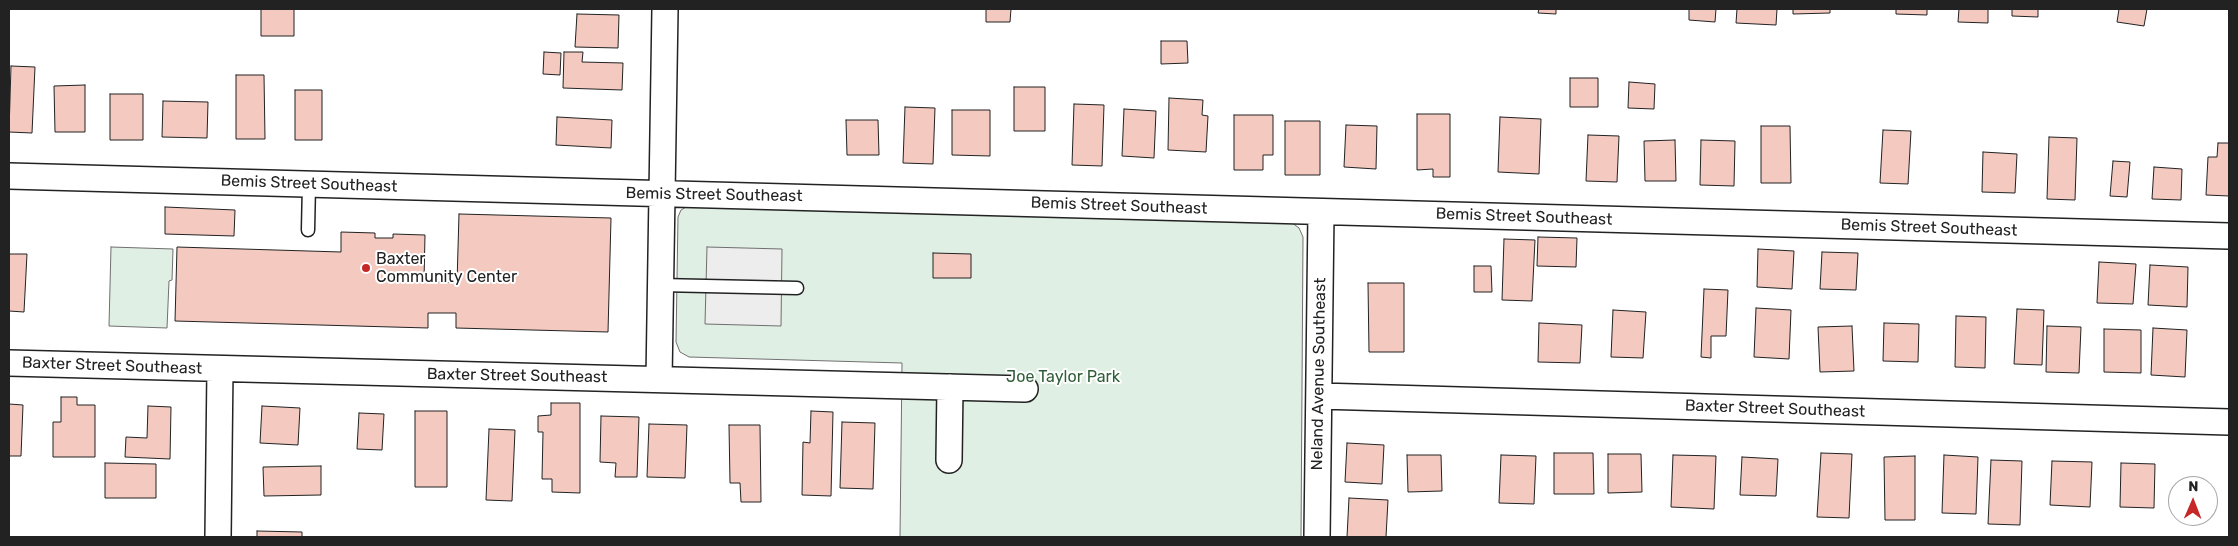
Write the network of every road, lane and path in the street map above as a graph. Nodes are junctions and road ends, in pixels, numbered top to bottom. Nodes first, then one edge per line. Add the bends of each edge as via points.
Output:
1 (666, 9) edge
2 (9, 176) edge
3 (309, 184) junction
4 (662, 194) junction
5 (1321, 212) junction
6 (308, 230) dead end
7 (2229, 236) edge
8 (660, 285) junction
9 (797, 288) dead end
10 (9, 363) edge
11 (220, 369) junction
12 (659, 379) junction
13 (950, 387) junction
14 (1025, 389) dead end
15 (1320, 396) junction
16 (2229, 422) edge
17 (949, 460) dead end
18 (218, 537) edge
19 (1317, 537) edge

1 - 4 street
2 - 3 street, Bemis Street Southeast
3 - 4 street, Bemis Street Southeast
3 - 6 lane
4 - 5 street, Bemis Street Southeast
4 - 8 street
5 - 7 street, Bemis Street Southeast
5 - 15 street, Neland Avenue Southeast
8 - 9 lane
8 - 12 street
10 - 11 street, Baxter Street Southeast
11 - 12 street, Baxter Street Southeast
11 - 18 street
12 - 13 street, Baxter Street Southeast
13 - 14 street, Baxter Street Southeast
13 - 17 street
15 - 16 street, Baxter Street Southeast
15 - 19 street, Neland Avenue Southeast

